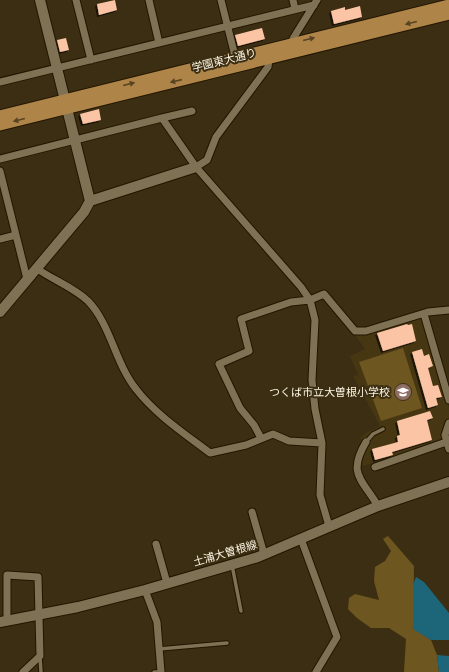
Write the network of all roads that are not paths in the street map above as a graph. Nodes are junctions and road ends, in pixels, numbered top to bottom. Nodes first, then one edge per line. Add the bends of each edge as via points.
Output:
1 (40, 0) edge
2 (76, 0) edge
3 (149, 0) edge
4 (221, 0) edge
5 (293, 0) edge
6 (315, 2) edge
7 (449, 5) edge
8 (296, 9) junction
9 (449, 14) edge
10 (228, 26) junction
11 (159, 43) junction
12 (292, 44) junction
13 (234, 52) dead end
14 (269, 59) junction
15 (91, 60) junction
16 (56, 68) junction
17 (0, 82) edge
18 (65, 104) junction
19 (192, 111) dead end
20 (0, 116) edge
21 (162, 118) junction
22 (0, 125) edge
23 (74, 140) junction
24 (0, 159) edge
25 (196, 166) junction
26 (0, 171) edge
27 (90, 201) junction
28 (16, 235) junction
29 (0, 239) edge
30 (36, 268) junction
31 (27, 279) junction
32 (310, 300) junction
33 (0, 312) edge
34 (448, 312) edge
35 (424, 314) junction
36 (449, 400) edge
37 (449, 423) edge
38 (383, 429) dead end
39 (261, 438) junction
40 (366, 442) joint
41 (322, 443) junction
42 (448, 444) edge
43 (375, 467) dead end
44 (449, 482) edge
45 (378, 506) junction
46 (252, 512) dead end
47 (329, 526) junction
48 (301, 539) junction
49 (156, 544) dead end
50 (264, 554) junction
51 (232, 564) junction
52 (4, 575) edge
53 (167, 583) junction
54 (145, 590) junction
55 (241, 611) dead end
56 (40, 615) junction
57 (4, 621) edge
58 (227, 643) dead end
59 (159, 649) junction
60 (40, 656) junction
61 (23, 672) edge
62 (40, 672) edge
63 (154, 672) edge
64 (161, 672) edge
65 (316, 672) edge

1 - 16 main road
2 - 15 street
3 - 11 street
4 - 10 street
5 - 8 street
6 - 8 street
6 - 12 street
12 -> 7 main road, 学園東大通り
8 - 10 street
9 -> 14 main road, 学園東大通り
10 - 11 street
10 - 13 street
11 - 15 street
18 -> 12 main road, 学園東大通り
14 -> 18 main road, 学園東大通り
14 - 25 street via 268,67 216,137 207,160
15 - 16 street
16 - 17 street
16 - 18 main road
18 - 20 main road, 学園東大通り
18 -> 22 main road, 学園東大通り
18 - 23 main road
19 - 21 street
21 - 23 street
21 - 25 street
23 - 24 street
23 - 27 main road
25 - 27 main road
25 - 32 street
26 - 28 street
27 - 30 main road via 84,212
28 - 29 street
28 - 31 street
30 - 31 main road
30 - 39 street via 78,293 88,302 98,316 126,375 135,388 154,408 206,450 210,453 219,452
31 - 33 main road
32 - 35 street via 324,294 355,331 366,331
32 - 39 street via 291,302 241,319 249,351 219,364 240,408
32 - 41 street via 315,320 312,380
34 - 35 street
35 - 36 street
37 - 42 street via 444,435
38 - 40 lane via 373,434
39 - 41 street via 273,434 289,441
40 - 45 street via 356,471
41 - 47 street via 320,495
42 - 43 street
44 - 45 main road, 土浦大曽根線
45 - 47 main road, 土浦大曽根線
46 - 50 street
47 - 48 main road, 土浦大曽根線
48 - 50 main road, 土浦大曽根線
48 - 65 street via 337,637
49 - 53 street
50 - 51 main road, 土浦大曽根線
51 - 53 main road, 土浦大曽根線
51 - 55 lane
52 - 56 street via 38,577
52 - 57 street
53 - 54 main road, 土浦大曽根線
54 - 56 main road, 土浦大曽根線
54 - 59 street via 157,622
56 - 57 main road, 土浦大曽根線
56 - 60 street
58 - 59 lane
59 - 64 street
60 - 61 street
60 - 62 lane
63 - 64 lane

